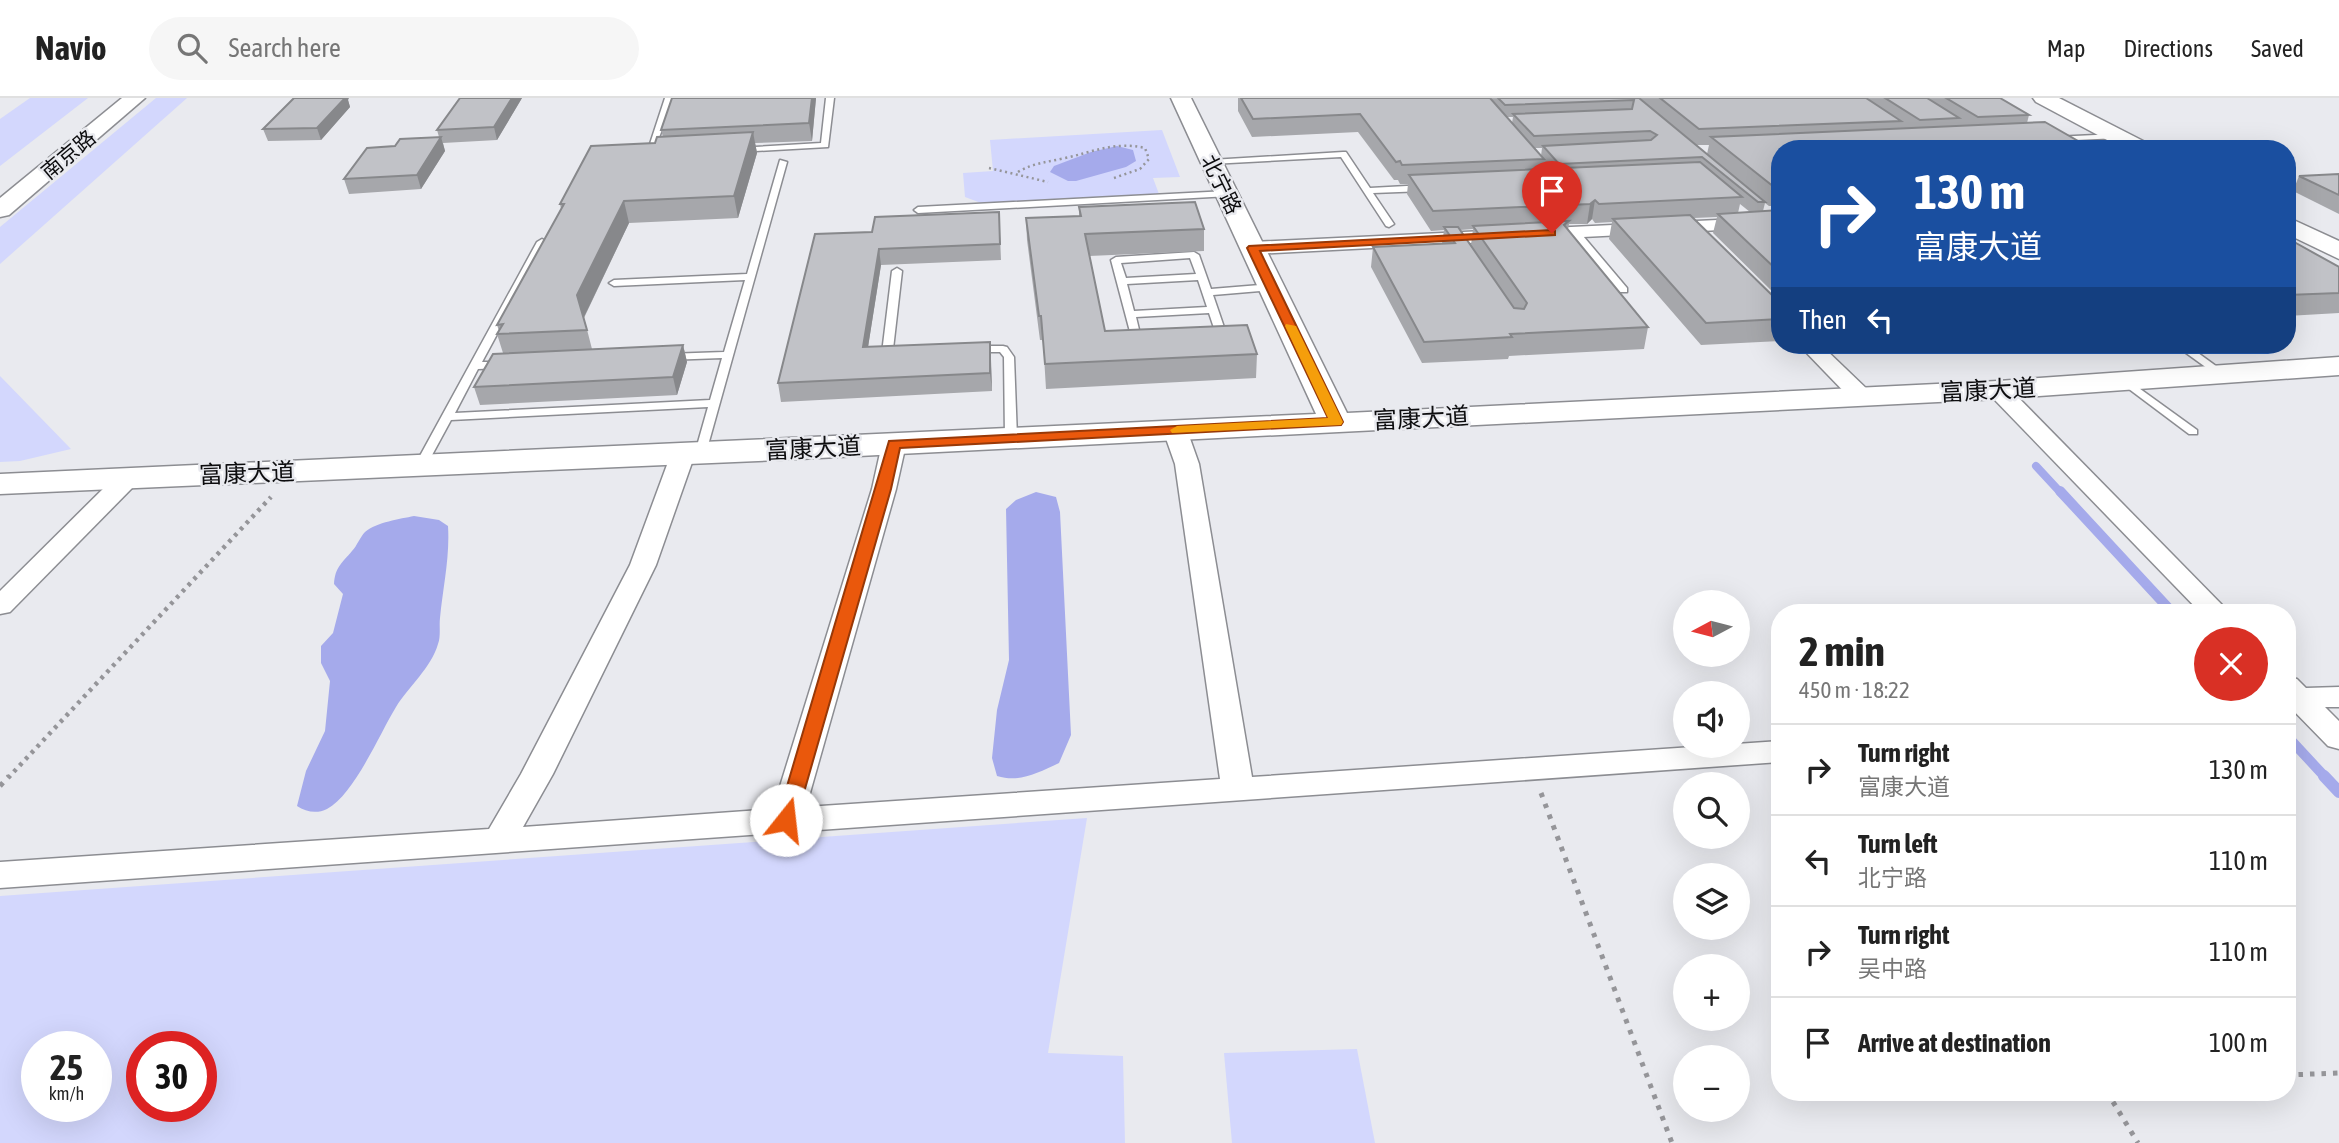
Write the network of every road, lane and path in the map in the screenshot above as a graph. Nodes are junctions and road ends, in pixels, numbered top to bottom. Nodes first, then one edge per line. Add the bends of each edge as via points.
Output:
1 (135, 98) edge
2 (669, 98) edge
3 (830, 98) edge
4 (1181, 98) edge
5 (2043, 98) edge
6 (2116, 136) junction
7 (2053, 140) edge
8 (2124, 140) edge
9 (730, 150) edge
10 (662, 153) edge
11 (783, 162) dead end
12 (1211, 162) junction
13 (989, 168) dead end
14 (1018, 172) junction
15 (1102, 182) dead end
16 (1053, 184) dead end
17 (1434, 188) edge
18 (1367, 191) junction
19 (1227, 194) junction
20 (0, 210) edge
21 (918, 210) dead end
22 (1771, 221) edge
23 (1389, 224) dead end
24 (1691, 226) junction
25 (2296, 229) edge
26 (1575, 232) junction
27 (542, 242) edge
28 (1711, 246) edge
29 (1253, 248) junction
30 (2339, 251) edge
31 (897, 271) edge
32 (750, 277) junction
33 (1201, 277) junction
34 (1122, 281) junction
35 (614, 283) dead end
36 (1272, 287) junction
37 (1623, 290) dead end
38 (1207, 292) junction
39 (1213, 310) junction
40 (1130, 314) junction
41 (1198, 338) edge
42 (1161, 340) edge
43 (963, 350) edge
44 (912, 352) edge
45 (1818, 354) edge
46 (2193, 354) edge
47 (728, 355) junction
48 (648, 358) edge
49 (515, 364) edge
50 (475, 366) junction
51 (2339, 366) edge
52 (2222, 374) junction
53 (2125, 381) junction
54 (1998, 390) junction
55 (1861, 396) junction
56 (715, 403) junction
57 (447, 417) junction
58 (1336, 422) junction
59 (1175, 430) junction
60 (2193, 432) dead end
61 (1011, 438) junction
62 (894, 444) junction
63 (692, 454) junction
64 (421, 466) junction
65 (296, 471) junction
66 (128, 478) junction
67 (0, 484) edge
68 (2208, 604) edge
69 (0, 606) edge
70 (2306, 702) edge
71 (2339, 739) edge
72 (1771, 752) edge
73 (1532, 768) junction
74 (0, 786) edge
75 (1238, 789) junction
76 (786, 820) junction
77 (499, 840) junction
78 (0, 875) edge
79 (2339, 1073) edge
80 (2296, 1075) edge
81 (2112, 1101) edge
82 (1672, 1143) edge
83 (2138, 1143) edge

1 - 20 street, 南京路
2 - 10 lane via 649,154
3 - 9 lane via 825,145
4 - 12 street, 北宁路
5 - 6 street
6 - 7 lane via 2048,137
6 - 8 street
11 - 32 lane
12 - 18 lane via 1343,154
12 - 19 street, 北宁路
13 - 14 path
14 - 15 path via 1035,163 1107,145 1145,148 1146,164
14 - 16 path
17 - 18 lane
18 - 23 lane
19 - 21 lane
19 - 29 street, 北宁路
22 - 24 street
24 - 26 street
24 - 28 street
25 - 30 street
26 - 29 street via 1461,243
26 - 37 lane
27 - 50 lane
29 - 36 street, 北宁路
31 - 44 lane via 887,353
32 - 35 lane
32 - 47 lane
33 - 34 lane
33 - 34 lane via 1194,255 1116,260
33 - 38 lane
34 - 40 lane
36 - 38 lane
36 - 58 street, 北宁路
38 - 39 lane
39 - 40 lane
39 - 41 lane via 1222,336
40 - 42 lane via 1137,341
43 - 61 lane via 1003,349 1009,357
45 - 55 street
46 - 52 lane
47 - 48 lane
47 - 56 lane
49 - 50 lane
50 - 57 lane
51 - 52 street, 富康大道
52 - 53 street, 富康大道
53 - 54 street, 富康大道
53 - 60 lane
54 - 55 street, 富康大道
54 - 68 street
55 - 58 street, 富康大道
56 - 57 lane
56 - 63 lane
57 - 64 lane
58 - 59 street, 富康大道
59 - 61 street, 富康大道
59 - 75 street via 1187,464
61 - 62 street, 富康大道
62 - 63 street, 富康大道
62 - 76 street
63 - 64 street, 富康大道
63 - 77 street via 643,565
64 - 65 street, 富康大道
65 - 66 street, 富康大道
65 - 74 path
66 - 67 street, 富康大道
66 - 69 street
70 - 71 street
72 - 73 street
73 - 75 street
73 - 82 path
75 - 76 street
76 - 77 street
77 - 78 street
79 - 80 path
81 - 83 path

